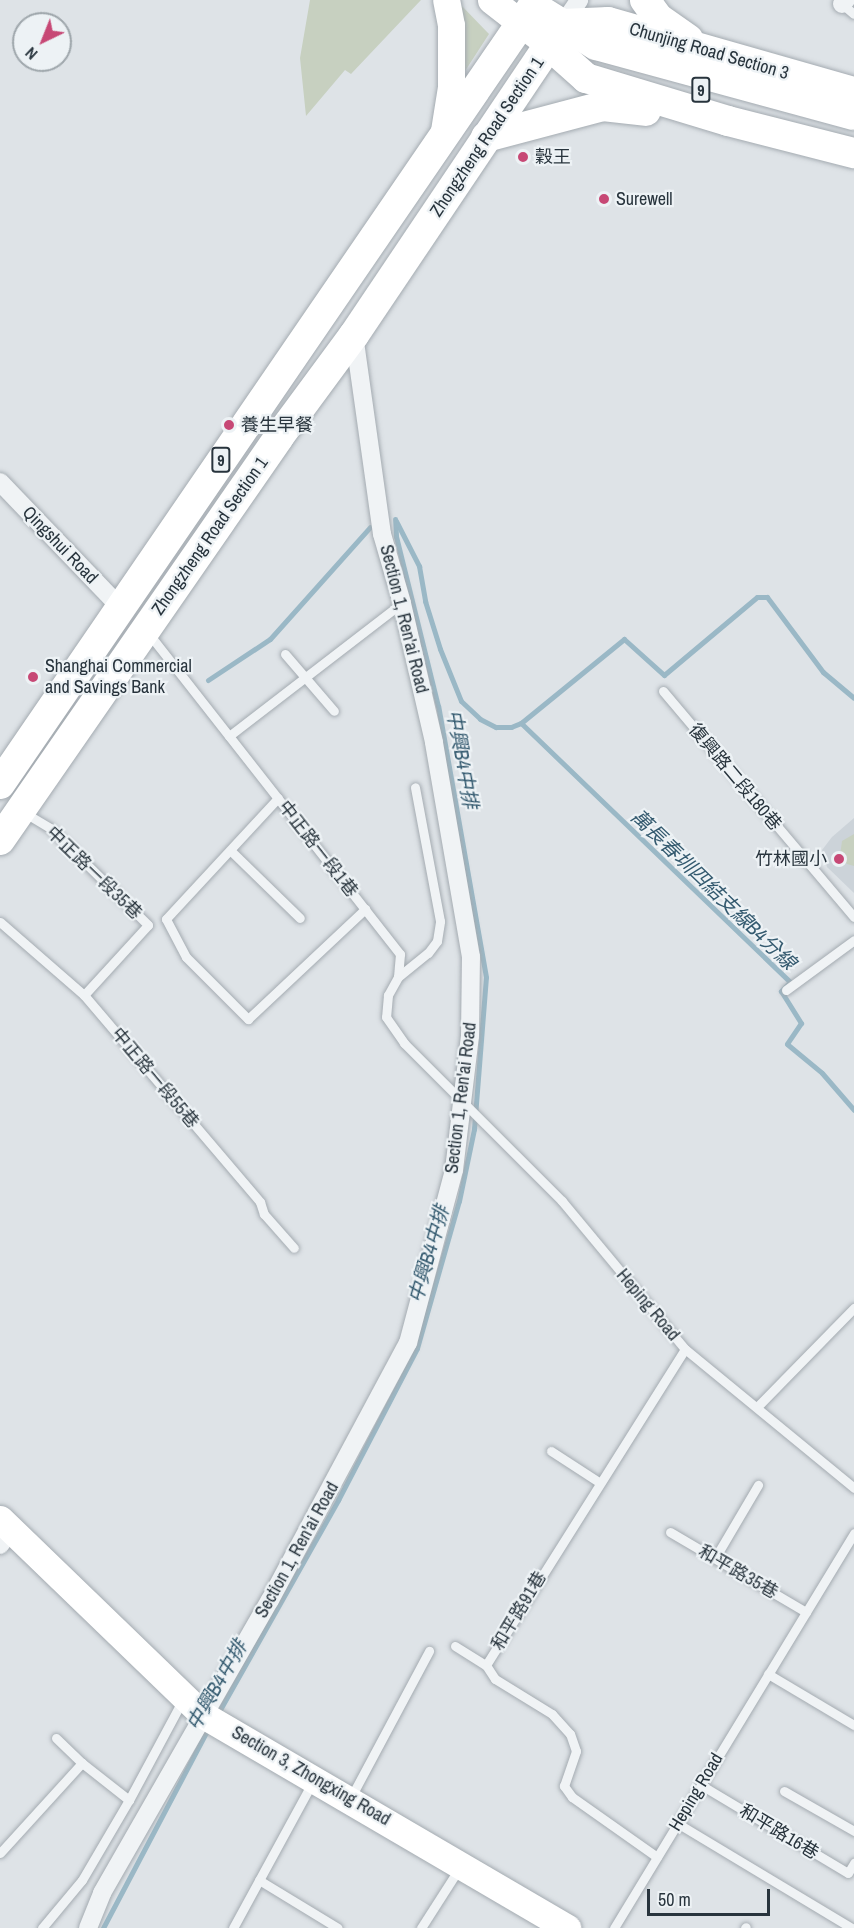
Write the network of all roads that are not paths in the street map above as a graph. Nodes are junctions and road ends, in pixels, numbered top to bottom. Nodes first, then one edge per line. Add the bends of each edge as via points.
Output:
1 (446, 0) edge
2 (491, 0) edge
3 (645, 0) edge
4 (530, 8) edge
5 (564, 23) edge
6 (717, 54) junction
7 (854, 92) edge
8 (854, 115) edge
9 (728, 121) junction
10 (854, 130) edge
11 (443, 137) junction
12 (486, 137) junction
13 (854, 153) edge
14 (354, 335) junction
15 (1, 484) edge
16 (402, 603) junction
17 (133, 619) junction
18 (285, 654) dead end
19 (305, 678) junction
20 (663, 691) dead end
21 (333, 711) dead end
22 (229, 736) junction
23 (0, 783) edge
24 (415, 787) dead end
25 (278, 798) junction
26 (10, 804) edge
27 (0, 840) edge
28 (231, 851) junction
29 (365, 909) junction
30 (854, 917) edge
31 (300, 918) dead end
32 (0, 922) edge
33 (854, 940) edge
34 (398, 977) junction
35 (786, 990) dead end
36 (84, 995) junction
37 (462, 1102) junction
38 (294, 1248) dead end
39 (854, 1308) edge
40 (685, 1349) junction
41 (757, 1407) junction
42 (551, 1451) dead end
43 (599, 1482) junction
44 (758, 1485) dead end
45 (854, 1488) edge
46 (4, 1531) edge
47 (670, 1532) dead end
48 (854, 1533) edge
49 (715, 1558) junction
50 (806, 1611) junction
51 (455, 1646) dead end
52 (429, 1651) dead end
53 (486, 1665) junction
54 (768, 1674) junction
55 (194, 1706) junction
56 (854, 1725) edge
57 (56, 1738) dead end
58 (82, 1762) junction
59 (315, 1778) junction
60 (701, 1785) junction
61 (784, 1791) dead end
62 (350, 1798) junction
63 (129, 1800) junction
64 (677, 1823) junction
65 (854, 1831) edge
66 (0, 1853) edge
67 (657, 1857) junction
68 (854, 1863) edge
69 (461, 1864) junction
70 (82, 1880) junction
71 (259, 1880) junction
72 (102, 1893) junction
73 (42, 1928) edge
74 (88, 1928) edge
75 (233, 1928) edge
76 (338, 1928) edge
77 (421, 1928) edge
78 (567, 1928) edge
79 (614, 1928) edge
80 (852, 1928) edge

1 - 11 street via 451,25 451,87
2 - 4 street
3 - 6 main road via 658,18 678,34
4 - 5 main road, Chunjing Road Section 3 / 9
4 - 11 main road, Zhongzheng Road Section 1 / 9
5 - 6 main road, Chunjing Road Section 3 via 608,22
5 - 8 main road, Chunjing Road Section 3 / 9 via 596,45
5 - 9 main road, Chunjing Road Section 3 via 586,78
5 - 10 main road, Chunjing Road Section 3 / 9 via 634,73
5 - 12 main road, Zhongzheng Road Section 1 / 9
6 - 7 main road, Chunjing Road Section 3
9 - 12 main road via 603,106
9 - 13 main road, Chunjing Road Section 3
11 - 17 main road, Zhongzheng Road Section 1 / 9
12 - 14 main road, Zhongzheng Road Section 1 / 9
14 - 16 street, Section 1, Ren'ai Road via 382,534
14 - 17 main road, Zhongzheng Road Section 1 / 9 via 278,438
15 - 17 street, Qingshui Road
16 - 19 lane
16 - 37 street, Section 1, Ren'ai Road via 434,742 471,957 470,1036
17 - 22 lane, 中正路一段1巷
17 - 23 main road, Zhongzheng Road Section 1 / 9
17 - 26 main road, Zhongzheng Road Section 1 / 9
18 - 19 lane
19 - 21 lane
19 - 22 lane
20 - 30 lane, 復興路二段180巷
22 - 25 lane, 中正路一段1巷
24 - 34 lane via 440,921 436,941 428,953
25 - 28 lane
25 - 29 lane, 中正路一段1巷
26 - 27 main road, Zhongzheng Road Section 1 / 9
26 - 36 lane, 中正路一段35巷 via 50,828 148,925
28 - 29 lane via 166,919 186,957 248,1019
28 - 31 lane
29 - 34 lane, 中正路一段1巷 via 400,954
32 - 36 lane, 中正路一段55巷
33 - 35 lane
34 - 37 lane, 中正路一段1巷 via 388,995 386,1017 404,1043
36 - 38 lane, 中正路一段55巷 via 260,1202 264,1214
37 - 40 lane, Heping Road via 562,1201
37 - 55 street, Section 1, Ren'ai Road via 454,1170 408,1343 270,1600
39 - 41 lane
40 - 41 lane, Heping Road
40 - 43 lane, 和平路91巷
41 - 45 lane, Heping Road
42 - 43 lane
43 - 53 lane, 和平路91巷
44 - 49 lane
46 - 55 street, Section 3, Zhongxing Road
47 - 49 lane, 和平路35巷
48 - 50 lane, Heping Road
49 - 50 lane, 和平路35巷
50 - 54 lane, Heping Road
51 - 53 lane
52 - 62 lane
53 - 67 lane, 和平路91巷 via 495,1679 552,1714 570,1734 576,1751 564,1786 572,1797
54 - 56 lane
54 - 60 lane, Heping Road
55 - 59 street, Section 3, Zhongxing Road
55 - 63 lane
55 - 72 street, Section 1, Ren'ai Road
57 - 58 lane
58 - 63 lane
58 - 66 lane
59 - 62 street, Section 3, Zhongxing Road
59 - 71 lane
60 - 64 lane, Heping Road
60 - 68 lane, 和平路16巷 via 848,1873
61 - 65 lane
62 - 69 street, Section 3, Zhongxing Road
63 - 70 lane
64 - 67 lane, Heping Road
64 - 80 lane
67 - 79 lane, Heping Road
69 - 77 lane
69 - 78 street, Section 3, Zhongxing Road
70 - 72 lane
70 - 73 lane
71 - 75 lane
71 - 76 lane
72 - 74 street, Section 1, Ren'ai Road

